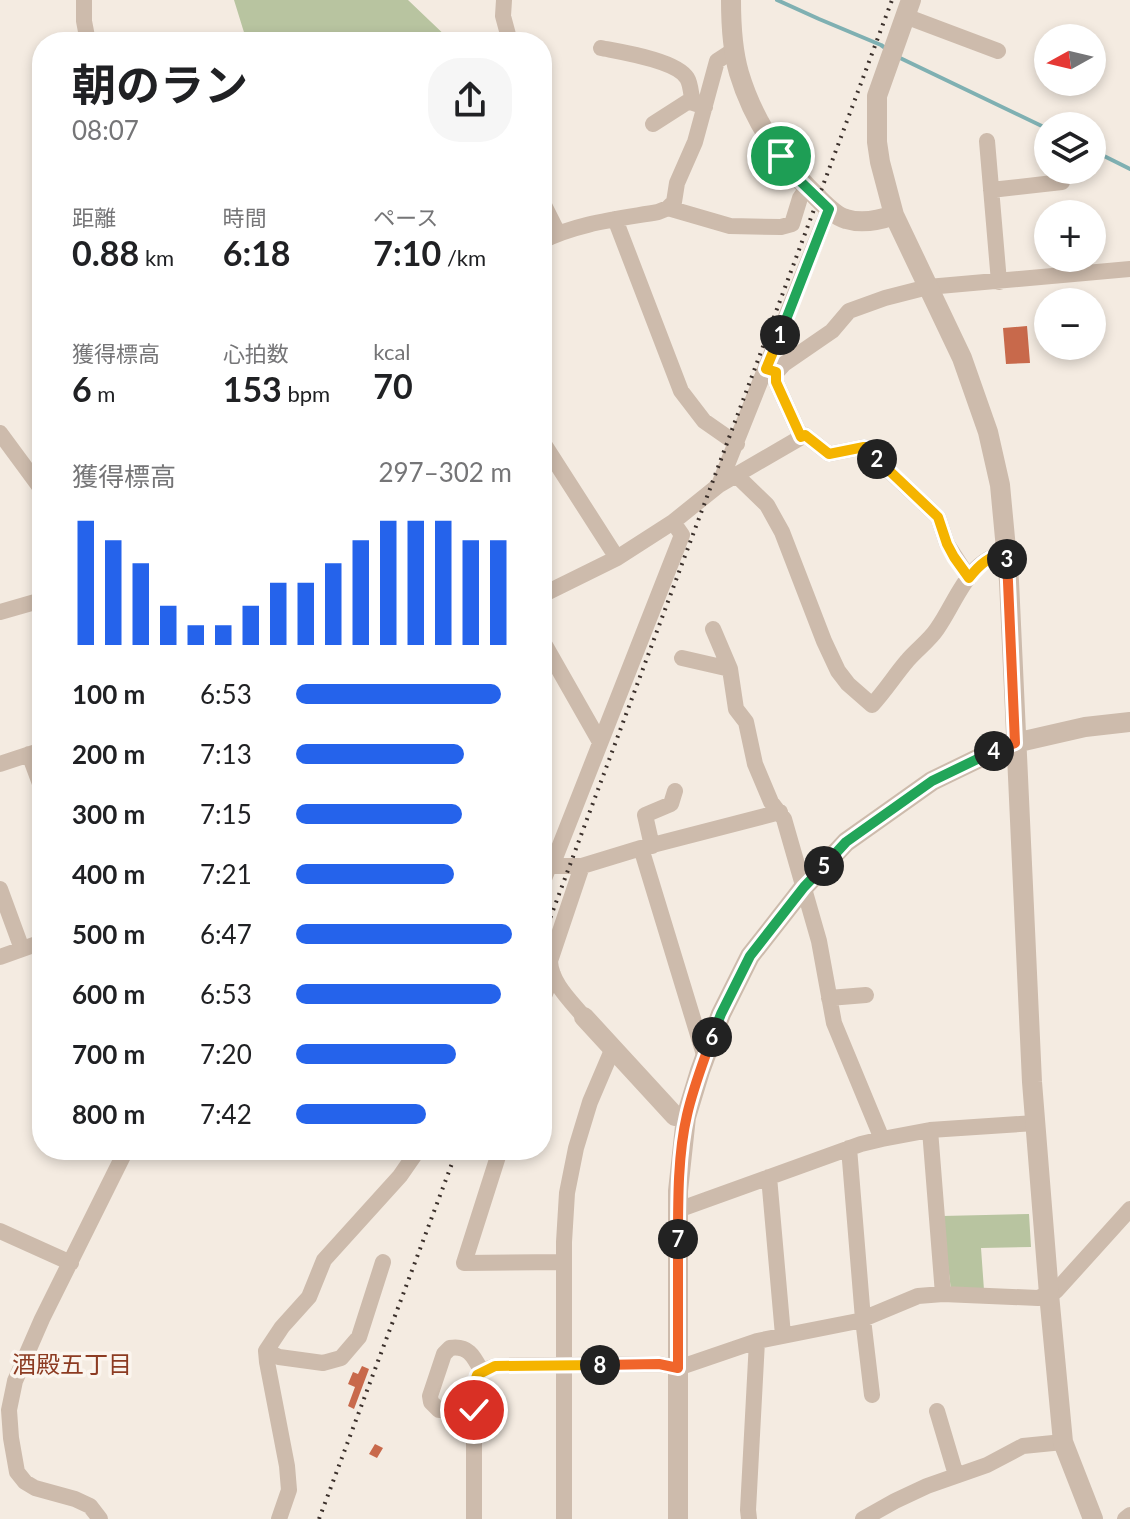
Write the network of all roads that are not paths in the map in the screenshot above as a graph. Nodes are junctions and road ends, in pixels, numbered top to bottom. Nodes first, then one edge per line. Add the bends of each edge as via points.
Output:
1 (84, 0) edge
2 (504, 0) edge
3 (731, 0) edge
4 (908, 8) edge
5 (86, 32) edge
6 (507, 32) edge
7 (601, 48) dead end
8 (734, 50) junction
9 (998, 51) dead end
10 (698, 103) junction
11 (653, 124) dead end
12 (987, 141) dead end
13 (1044, 184) edge
14 (807, 188) junction
15 (991, 190) junction
16 (668, 208) junction
17 (829, 209) junction
18 (894, 215) junction
19 (615, 219) junction
20 (552, 221) edge
21 (558, 233) junction
22 (552, 236) edge
23 (1130, 269) edge
24 (999, 282) junction
25 (928, 287) junction
26 (771, 370) junction
27 (0, 433) edge
28 (801, 437) junction
29 (737, 444) junction
30 (552, 457) edge
31 (736, 475) junction
32 (32, 476) edge
33 (719, 485) junction
34 (673, 522) junction
35 (1007, 553) junction
36 (617, 558) junction
37 (969, 578) junction
38 (552, 590) edge
39 (32, 603) edge
40 (0, 612) edge
41 (713, 629) dead end
42 (552, 658) edge
43 (682, 658) dead end
44 (730, 669) junction
45 (1130, 722) edge
46 (600, 742) junction
47 (1015, 743) junction
48 (32, 753) edge
49 (0, 764) edge
50 (675, 791) dead end
51 (780, 812) junction
52 (646, 847) junction
53 (552, 861) edge
54 (552, 866) edge
55 (582, 866) junction
56 (804, 887) junction
57 (0, 889) edge
58 (32, 946) edge
59 (22, 949) junction
60 (552, 955) edge
61 (0, 957) edge
62 (553, 974) edge
63 (866, 995) dead end
64 (829, 998) junction
65 (584, 1017) joint
66 (613, 1048) junction
67 (705, 1058) junction
68 (686, 1117) junction
69 (1035, 1123) junction
70 (930, 1130) junction
71 (882, 1139) junction
72 (849, 1148) junction
73 (121, 1160) edge
74 (411, 1160) edge
75 (497, 1160) edge
76 (769, 1177) junction
77 (1130, 1209) edge
78 (678, 1210) junction
79 (0, 1231) edge
80 (383, 1262) dead end
81 (564, 1262) junction
82 (71, 1263) junction
83 (943, 1294) junction
84 (1049, 1294) junction
85 (863, 1319) junction
86 (783, 1335) junction
87 (757, 1341) junction
88 (266, 1351) junction
89 (564, 1365) junction
90 (678, 1368) junction
91 (482, 1372) junction
92 (872, 1395) dead end
93 (474, 1410) junction
94 (937, 1411) dead end
95 (1063, 1442) junction
96 (956, 1475) junction
97 (100, 1519) edge
98 (279, 1519) edge
99 (474, 1519) edge
100 (564, 1519) edge
101 (678, 1519) edge
102 (749, 1519) edge
103 (863, 1519) edge
104 (1093, 1519) edge

1 - 5 street
2 - 6 street
3 - 8 street
4 - 9 street
4 - 18 street via 877,96 878,152
7 - 10 street via 672,66 687,77
8 - 10 street via 717,61
8 - 14 street via 763,129
10 - 11 street
10 - 16 street via 695,142
12 - 15 street
13 - 15 street
14 - 16 street via 792,224 781,227 730,226
14 - 17 street
15 - 24 street
16 - 19 street
17 - 18 street via 845,219
17 - 26 street
18 - 25 street
19 - 21 street
19 - 29 street via 681,391 704,421
20 - 21 street
21 - 22 street
23 - 24 street
24 - 25 street
25 - 26 street via 849,311 832,331
25 - 35 street via 962,358 988,432
26 - 28 street
26 - 29 street
27 - 32 street
28 - 31 street
28 - 37 street via 829,454 864,447 938,517 947,544
29 - 33 street
30 - 36 street
31 - 33 street
31 - 37 street via 767,505 782,532 838,671 872,705 937,629
33 - 34 street
34 - 36 street
34 - 46 street via 682,535
35 - 37 street via 979,566
35 - 47 street
36 - 38 street
39 - 40 street
41 - 44 street
42 - 46 street
43 - 44 street
44 - 51 street via 736,709 746,722 755,764
45 - 47 street
46 - 53 street
47 - 56 street via 932,781 846,842
47 - 69 street
48 - 49 street
50 - 52 street via 671,804 645,815
51 - 52 street
51 - 56 street
52 - 55 street
52 - 67 street
54 - 55 street
55 - 60 street
56 - 64 street
56 - 67 street via 750,956
57 - 59 street
58 - 59 street
59 - 61 street
62 - 65 street
63 - 64 street
64 - 71 street via 834,1023
65 - 66 street
66 - 68 street via 675,1116
66 - 81 street via 576,1148 567,1193
67 - 68 street
68 - 78 street
69 - 70 street
69 - 84 street
70 - 71 street
70 - 83 street
71 - 72 street
72 - 76 street
72 - 85 street
73 - 82 street
74 - 88 street via 324,1260 309,1297
75 - 81 street via 464,1263
76 - 78 street
76 - 86 street
77 - 84 street
78 - 90 street
79 - 82 street
80 - 88 street via 359,1337 341,1358 323,1363
81 - 89 street
82 - 97 street via 15,1381 11,1438 17,1472 25,1482 90,1506
83 - 84 street
83 - 85 street via 918,1296
84 - 95 street
85 - 86 street
85 - 92 street
86 - 87 street
87 - 90 street
87 - 102 street
88 - 98 street via 289,1490
89 - 90 street
89 - 91 street via 495,1366
89 - 100 street
90 - 101 street
91 - 93 street via 474,1384
91 - 93 street via 472,1353 450,1348 430,1396 439,1410
93 - 99 street
94 - 96 street
95 - 96 street via 1023,1446
95 - 104 street
96 - 103 street

